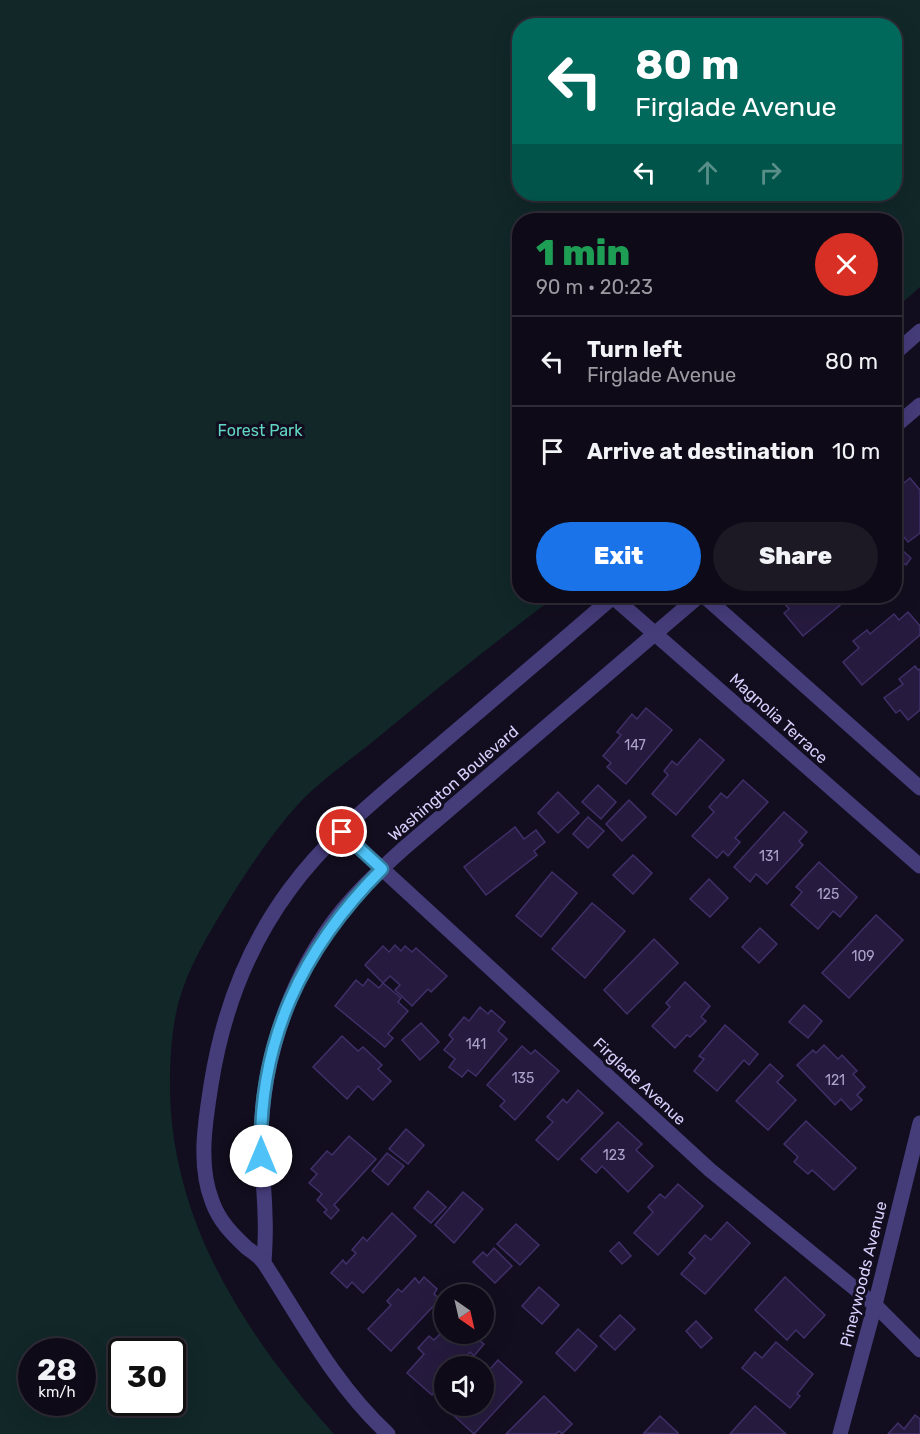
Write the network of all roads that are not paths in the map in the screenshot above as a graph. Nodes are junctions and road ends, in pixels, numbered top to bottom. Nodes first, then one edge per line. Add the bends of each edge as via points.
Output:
1 (920, 332) edge
2 (902, 347) edge
3 (920, 405) edge
4 (902, 421) edge
5 (606, 603) edge
6 (622, 603) edge
7 (691, 603) edge
8 (712, 603) edge
9 (656, 633) junction
10 (920, 788) edge
11 (342, 832) junction
12 (920, 866) edge
13 (382, 869) junction
14 (920, 1123) edge
15 (264, 1262) junction
16 (875, 1305) junction
17 (920, 1350) edge
18 (388, 1434) edge
19 (840, 1434) edge

1 - 2 street
3 - 4 street
5 - 11 street
6 - 9 street, Magnolia Terrace
7 - 9 street, Washington Boulevard
8 - 10 street
9 - 12 street, Magnolia Terrace
9 - 13 street, Washington Boulevard
11 - 13 street, Firglade Avenue
11 - 15 street via 290,889 249,957 234,992 213,1070 205,1127 207,1188 217,1214 235,1238
13 - 15 street, Washington Boulevard via 328,928 279,1029 262,1112
13 - 16 street, Firglade Avenue via 710,1170
14 - 16 street, Pineywoods Avenue
15 - 18 street via 326,1363 355,1401
16 - 17 street, Firglade Avenue
16 - 19 street, Pineywoods Avenue

